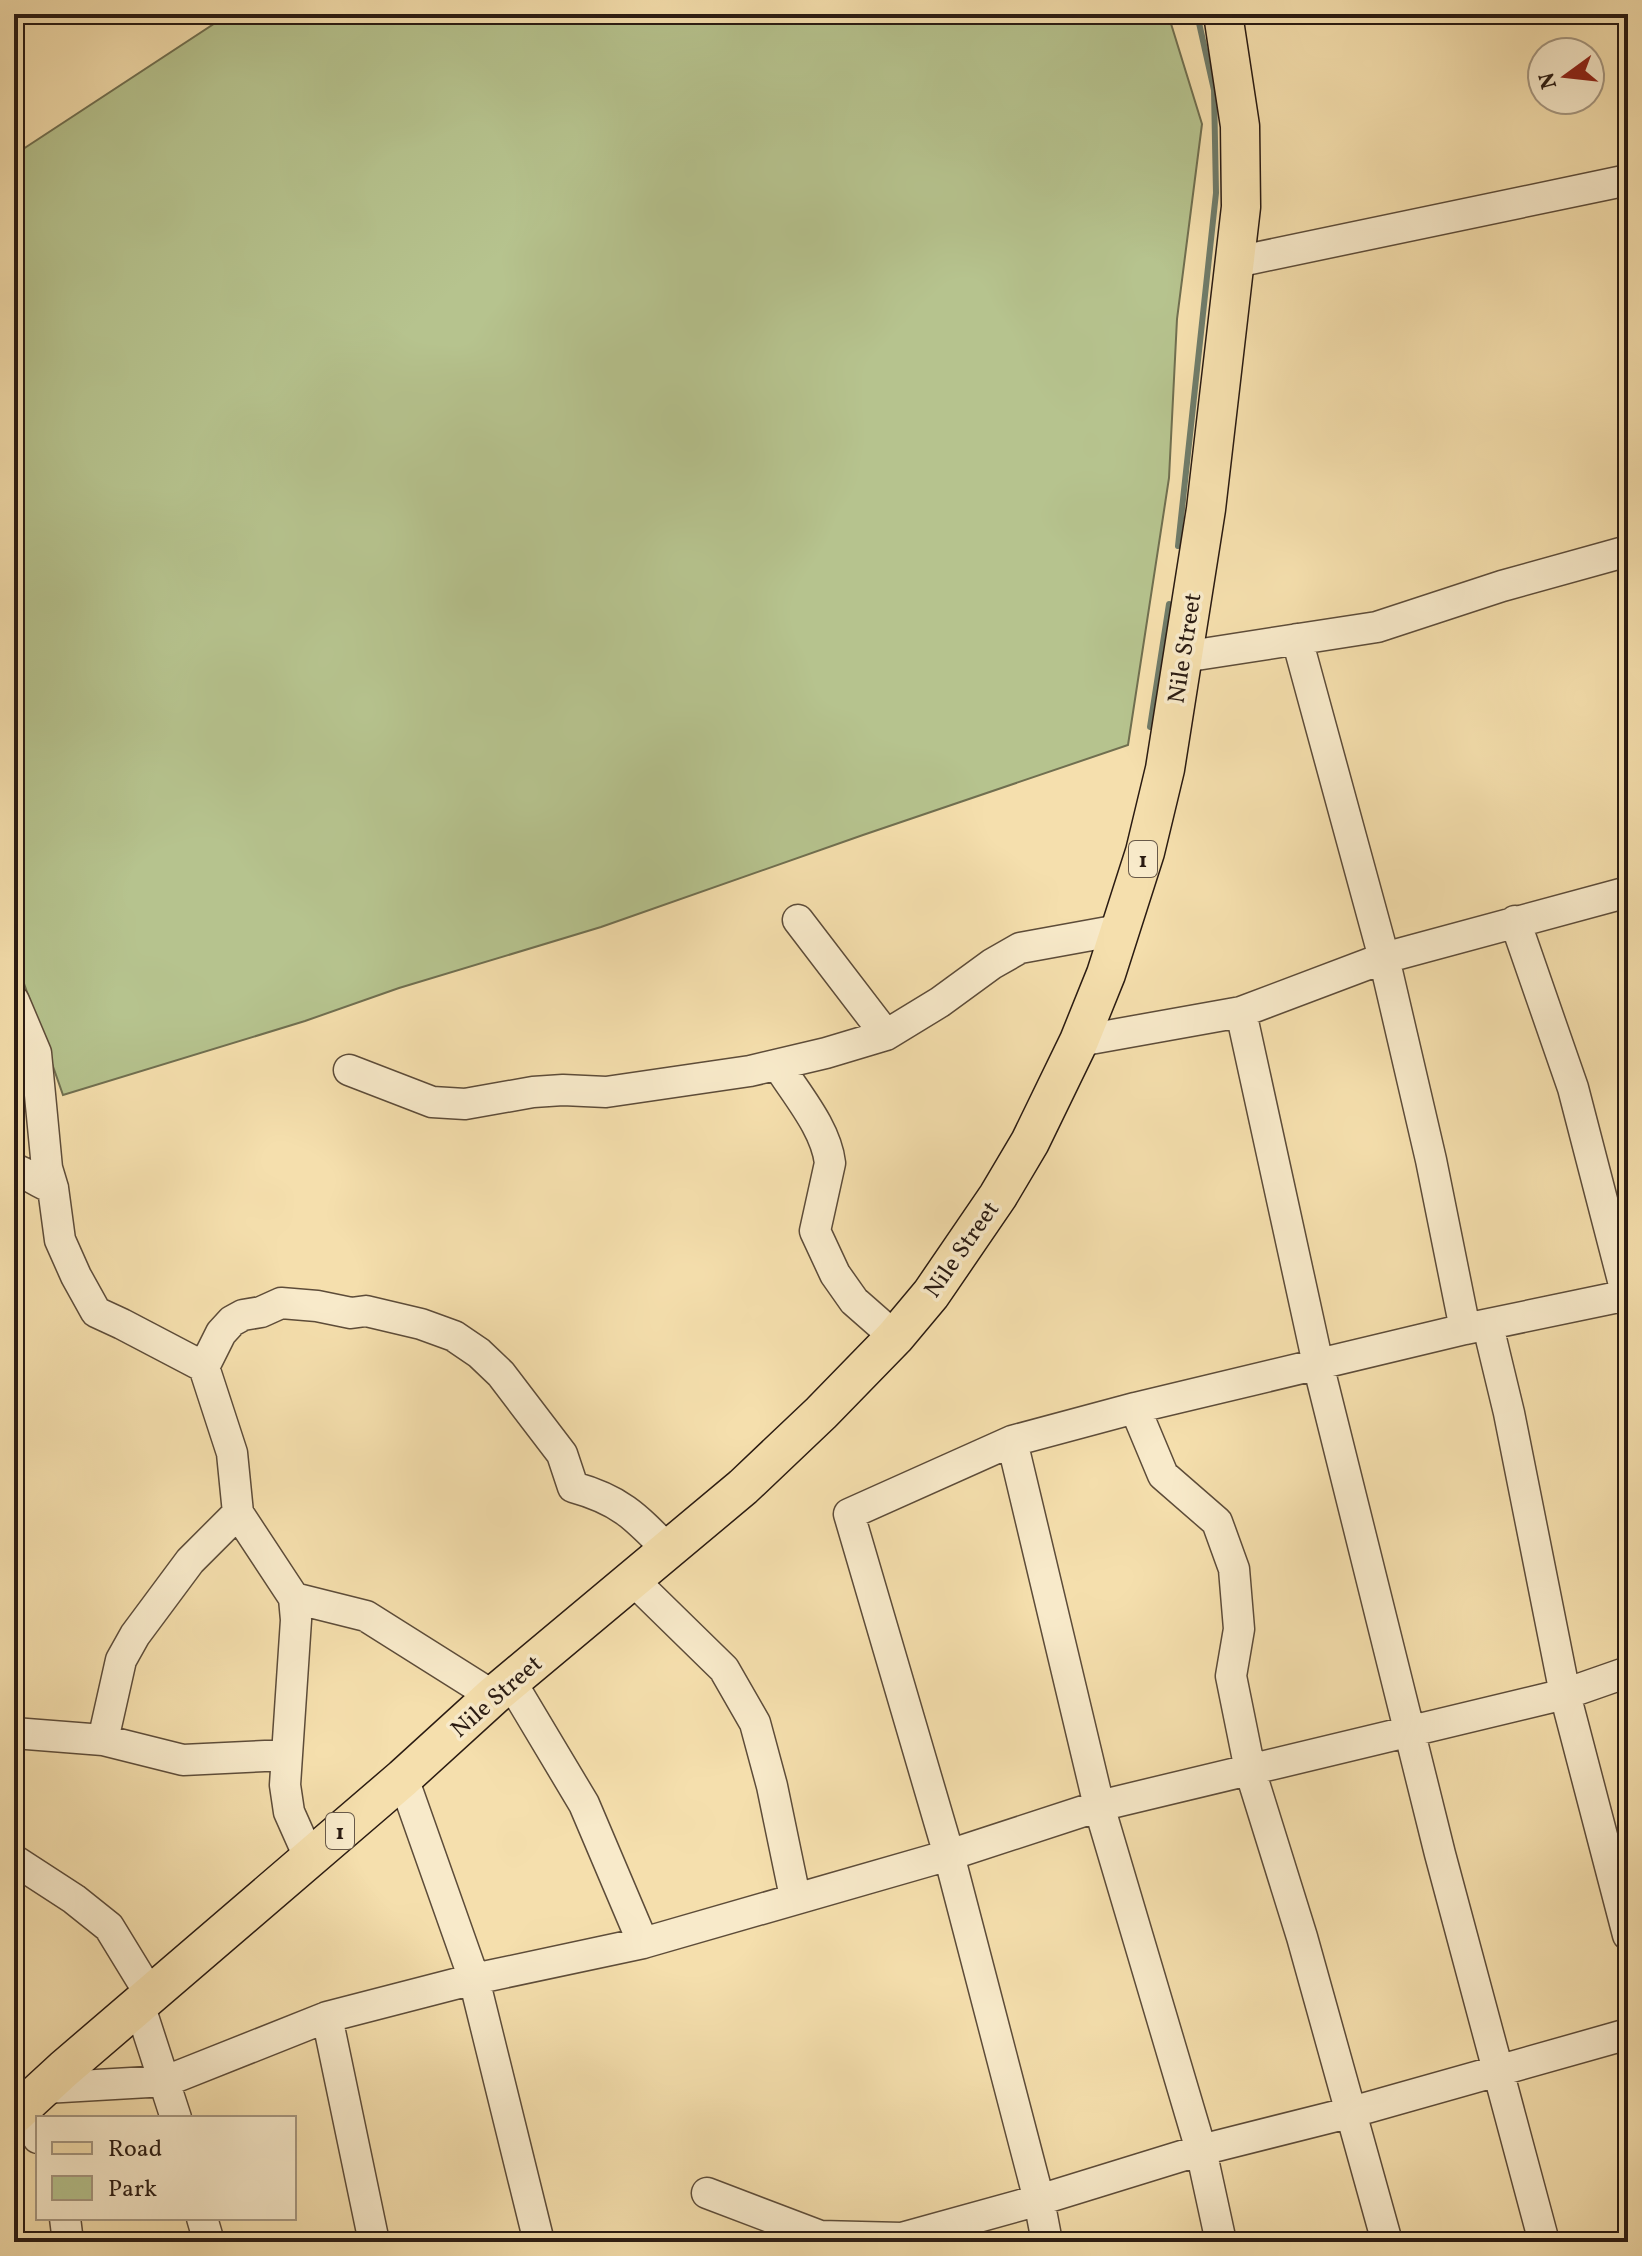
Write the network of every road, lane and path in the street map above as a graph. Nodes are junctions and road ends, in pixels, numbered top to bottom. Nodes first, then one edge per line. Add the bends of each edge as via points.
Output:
1 (1223, 14) edge
2 (1628, 180) edge
3 (1236, 262) junction
4 (1628, 551) edge
5 (1297, 639) junction
6 (1183, 657) junction
7 (1628, 892) edge
8 (798, 920) dead end
9 (1515, 921) junction
10 (1119, 930) junction
11 (1384, 958) junction
12 (14, 1001) edge
13 (1241, 1012) junction
14 (886, 1035) junction
15 (1079, 1041) junction
16 (778, 1065) junction
17 (349, 1070) dead end
18 (14, 1169) edge
19 (53, 1188) junction
20 (1628, 1297) edge
21 (1476, 1327) junction
22 (895, 1337) junction
23 (1318, 1364) junction
24 (204, 1367) junction
25 (1135, 1408) junction
26 (1012, 1441) junction
27 (238, 1513) junction
28 (668, 1550) junction
29 (633, 1580) junction
30 (294, 1598) junction
31 (1628, 1672) edge
32 (502, 1689) junction
33 (1565, 1694) junction
34 (1411, 1732) junction
35 (14, 1733) edge
36 (103, 1740) junction
37 (286, 1755) junction
38 (1250, 1770) junction
39 (403, 1778) junction
40 (1099, 1806) junction
41 (949, 1855) junction
42 (309, 1857) junction
43 (14, 1860) edge
44 (795, 1897) junction
45 (1628, 1935) edge
46 (643, 1943) junction
47 (474, 1979) junction
48 (145, 1999) junction
49 (327, 2017) junction
50 (1628, 2034) edge
51 (1500, 2070) junction
52 (166, 2081) junction
53 (1352, 2112) junction
54 (30, 2113) edge
55 (175, 2116) edge
56 (1201, 2150) junction
57 (707, 2193) dead end
58 (1039, 2200) junction
59 (65, 2220) edge
60 (203, 2220) edge
61 (68, 2242) edge
62 (209, 2242) edge
63 (374, 2242) edge
64 (539, 2242) edge
65 (1047, 2242) edge
66 (1221, 2242) edge
67 (1387, 2242) edge
68 (1544, 2242) edge

1 - 3 main road, Nile Street / 1 via 1240,139
2 - 3 street
3 - 6 main road, Nile Street / 1
4 - 5 street via 1377,627
5 - 6 street
5 - 11 street
6 - 10 main road, Nile Street / 1 via 1165,769
7 - 9 street
8 - 14 street
9 - 11 street
9 - 20 street via 1573,1088
10 - 14 street via 1020,948
10 - 15 main road, Nile Street / 1
11 - 13 street
11 - 21 street
12 - 19 street via 36,1053
13 - 15 street
13 - 23 street
14 - 16 street
15 - 22 main road, Nile Street / 1 via 998,1196
16 - 17 street via 606,1092 533,1092 465,1104 432,1102
16 - 22 street via 829,1153 815,1231 854,1301
18 - 19 street
19 - 24 street via 60,1240 96,1312
20 - 21 street
21 - 23 street
21 - 33 street via 1509,1413
22 - 28 main road, Nile Street / 1 via 743,1487
23 - 25 street
23 - 34 street
24 - 27 street via 232,1453
24 - 28 street via 232,1321 281,1303 366,1311 454,1336 479,1353 521,1399 562,1454 573,1487 631,1512
25 - 26 street
25 - 38 street via 1163,1475 1217,1522 1234,1569 1239,1629 1231,1676
26 - 40 street
26 - 41 street via 849,1514
27 - 30 street
27 - 36 street via 190,1561 135,1635 121,1660
28 - 29 main road, Nile Street / 1
29 - 32 main road, Nile Street / 1
29 - 44 street via 724,1669 755,1723
30 - 32 street via 366,1616
30 - 37 street
31 - 33 street
32 - 39 main road, Nile Street / 1
32 - 46 street via 549,1741 584,1804
33 - 34 street
33 - 45 street
34 - 38 street
34 - 51 street
35 - 36 street
36 - 37 street via 183,1760
37 - 42 street via 289,1812
38 - 40 street
38 - 53 street
39 - 42 main road, Nile Street / 1
39 - 47 street
40 - 41 street
40 - 56 street
41 - 44 street
41 - 58 street
42 - 48 main road, Nile Street / 1
43 - 48 street via 109,1927
44 - 46 street
46 - 47 street
47 - 49 street
47 - 64 street
48 - 52 street
48 - 54 main road, Nile Street / 1
49 - 52 street
49 - 63 street
50 - 51 street
51 - 53 street
51 - 68 street
52 - 54 street
52 - 55 street
53 - 56 street
53 - 67 street
56 - 58 street
56 - 66 street
57 - 58 street via 820,2236 888,2238
58 - 65 street
59 - 61 street
60 - 62 street

